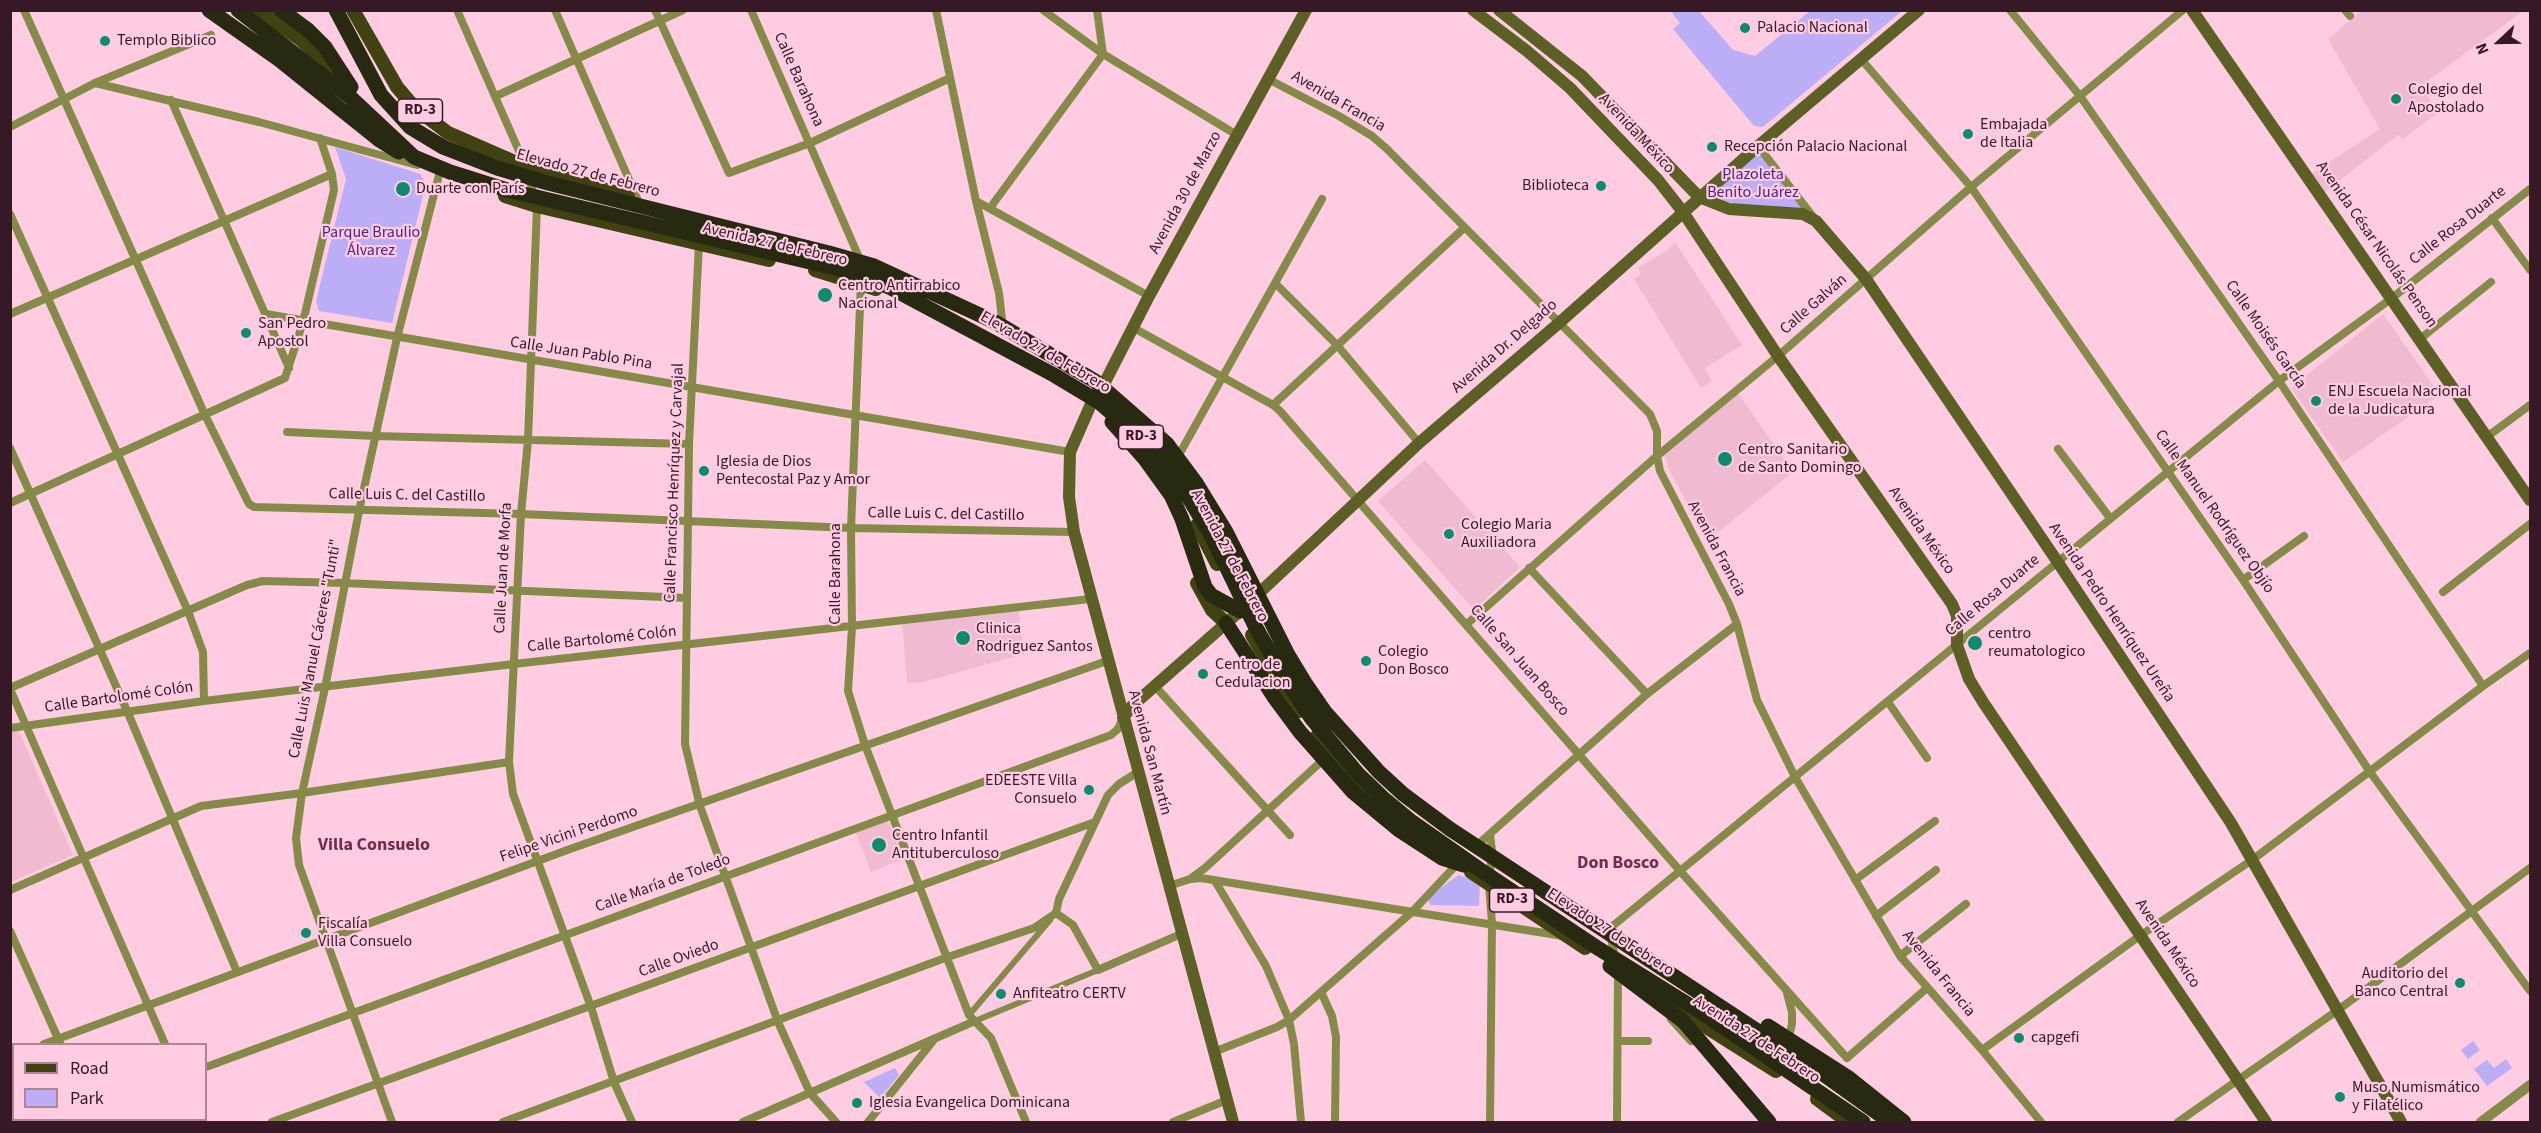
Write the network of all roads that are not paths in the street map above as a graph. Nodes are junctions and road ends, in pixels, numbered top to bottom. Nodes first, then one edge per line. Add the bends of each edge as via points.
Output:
1 (24, 10) edge
2 (209, 10) edge
3 (238, 10) edge
4 (259, 10) edge
5 (280, 10) edge
6 (336, 10) edge
7 (342, 10) edge
8 (353, 10) edge
9 (457, 10) edge
10 (555, 10) edge
11 (655, 10) edge
12 (683, 10) edge
13 (751, 10) edge
14 (936, 10) edge
15 (1043, 10) edge
16 (1097, 10) edge
17 (1306, 10) edge
18 (1473, 10) edge
19 (1499, 10) edge
20 (1918, 10) edge
21 (2010, 10) edge
22 (2183, 10) edge
23 (2192, 10) edge
24 (659, 21) junction
25 (212, 35) dead end
26 (1103, 54) junction
27 (577, 58) junction
28 (1862, 59) junction
29 (950, 78) junction
30 (1268, 79) junction
31 (95, 83) junction
32 (351, 87) junction
33 (496, 96) junction
34 (2080, 96) junction
35 (66, 99) junction
36 (171, 100) junction
37 (10, 127) edge
38 (1236, 135) junction
39 (320, 138) junction
40 (810, 143) junction
41 (1758, 146) junction
42 (415, 161) junction
43 (526, 168) junction
44 (332, 174) junction
45 (439, 175) junction
46 (548, 183) junction
47 (1971, 187) junction
48 (2530, 189) edge
49 (1699, 197) junction
50 (637, 198) junction
51 (1322, 199) dead end
52 (976, 201) junction
53 (537, 206) junction
54 (990, 208) junction
55 (1683, 212) junction
56 (10, 214) edge
57 (2492, 218) junction
58 (225, 220) junction
59 (1816, 221) junction
60 (1464, 228) junction
61 (699, 244) junction
62 (858, 255) junction
63 (136, 259) junction
64 (2530, 270) edge
65 (1866, 279) junction
66 (2491, 282) dead end
67 (861, 283) junction
68 (1275, 283) junction
69 (1149, 296) junction
70 (49, 298) junction
71 (2392, 298) junction
72 (10, 314) edge
73 (266, 314) junction
74 (1002, 319) junction
75 (303, 322) junction
76 (1559, 323) junction
77 (1132, 327) junction
78 (397, 338) junction
79 (2420, 339) junction
80 (1337, 345) junction
81 (1778, 356) junction
82 (530, 361) junction
83 (289, 368) junction
84 (1222, 376) junction
85 (2279, 381) junction
86 (692, 387) junction
87 (1098, 396) junction
88 (1273, 405) junction
89 (2530, 405) edge
90 (856, 414) junction
91 (206, 415) junction
92 (287, 432) dead end
93 (375, 436) junction
94 (2488, 436) junction
95 (528, 440) junction
96 (1419, 443) junction
97 (689, 444) junction
98 (10, 448) edge
99 (2058, 449) dead end
100 (1070, 452) junction
101 (1180, 453) junction
102 (118, 455) junction
103 (1657, 456) junction
104 (1158, 464) junction
105 (2168, 471) junction
106 (31, 494) junction
107 (1358, 500) junction
108 (2530, 500) edge
109 (10, 503) edge
110 (359, 511) junction
111 (520, 514) junction
112 (2110, 518) junction
113 (688, 522) junction
114 (2530, 524) edge
115 (851, 528) junction
116 (1074, 532) junction
117 (2304, 536) dead end
118 (2057, 561) junction
119 (1529, 568) junction
120 (2243, 580) junction
121 (344, 583) junction
122 (517, 590) junction
123 (1262, 591) junction
124 (2443, 592) dead end
125 (687, 598) junction
126 (1090, 599) junction
127 (188, 611) junction
128 (1240, 611) junction
129 (1226, 623) junction
130 (1467, 624) junction
131 (1737, 624) junction
132 (852, 627) junction
133 (1958, 645) junction
134 (685, 647) junction
135 (100, 650) junction
136 (2530, 653) edge
137 (1107, 661) junction
138 (514, 664) junction
139 (1154, 685) junction
140 (2483, 686) junction
141 (10, 688) edge
142 (325, 688) junction
143 (1647, 694) junction
144 (204, 701) junction
145 (1888, 702) junction
146 (128, 713) junction
147 (1123, 718) junction
148 (26, 726) junction
149 (10, 728) edge
150 (865, 745) junction
151 (1330, 753) junction
152 (1580, 754) junction
153 (1927, 758) dead end
154 (509, 762) junction
155 (1138, 772) junction
156 (2370, 772) junction
157 (1795, 777) junction
158 (302, 794) junction
159 (700, 806) junction
160 (1267, 809) junction
161 (892, 816) junction
162 (172, 817) junction
163 (1935, 821) dead end
164 (1095, 822) junction
165 (1290, 835) dead end
166 (1485, 838) junction
167 (1492, 851) junction
168 (83, 858) junction
169 (2252, 860) junction
170 (537, 862) junction
171 (1458, 863) junction
172 (2530, 868) edge
173 (1479, 869) junction
174 (1936, 870) dead end
175 (1681, 872) junction
176 (725, 877) junction
177 (1190, 879) junction
178 (1855, 880) junction
179 (1215, 881) junction
180 (1490, 885) junction
181 (1169, 886) junction
182 (919, 889) junction
183 (10, 891) edge
184 (1966, 904) dead end
185 (2473, 910) junction
186 (1412, 912) junction
187 (1056, 913) junction
188 (1876, 916) junction
189 (1492, 923) junction
190 (1604, 926) junction
191 (10, 931) edge
192 (1180, 934) junction
193 (2141, 934) junction
194 (1567, 936) junction
195 (565, 937) junction
196 (326, 940) junction
197 (1596, 947) junction
198 (752, 949) junction
199 (1900, 956) junction
200 (945, 957) junction
201 (1655, 964) junction
202 (1618, 969) junction
203 (1098, 970) junction
204 (237, 972) junction
205 (1641, 986) junction
206 (1928, 988) junction
207 (1785, 989) junction
208 (2530, 991) edge
209 (1321, 992) junction
210 (147, 1006) junction
211 (591, 1007) junction
212 (2338, 1010) junction
213 (354, 1012) junction
214 (972, 1018) junction
215 (1289, 1020) junction
216 (777, 1022) junction
217 (936, 1038) junction
218 (1619, 1041) junction
219 (1648, 1041) dead end
220 (59, 1042) edge
221 (165, 1043) edge
222 (1786, 1047) junction
223 (1982, 1050) junction
224 (1214, 1052) junction
225 (207, 1067) edge
226 (2238, 1079) junction
227 (614, 1082) junction
228 (379, 1083) junction
229 (2530, 1085) edge
230 (810, 1093) junction
231 (1227, 1100) junction
232 (272, 1122) edge
233 (392, 1122) edge
234 (503, 1122) edge
235 (632, 1122) edge
236 (743, 1122) edge
237 (836, 1122) edge
238 (868, 1122) edge
239 (1026, 1122) edge
240 (1173, 1122) edge
241 (1233, 1122) edge
242 (1301, 1122) edge
243 (1335, 1122) edge
244 (1490, 1122) edge
245 (1617, 1122) edge
246 (1767, 1122) edge
247 (1848, 1122) edge
248 (1863, 1122) edge
249 (1890, 1122) edge
250 (1899, 1122) edge
251 (1904, 1122) edge
252 (2041, 1122) edge
253 (2178, 1122) edge
254 (2266, 1122) edge
255 (2401, 1122) edge
256 (2481, 1122) edge

1 - 35 street
2 - 42 highway via 277,58 378,139
3 - 42 highway, Elevado 27 de Febrero / RD-3 via 350,96
4 - 32 main road, Avenida 27 de Febrero / RD-3 via 300,39
5 - 32 highway via 308,30 337,63
6 - 46 highway, Elevado 27 de Febrero / RD-3 via 381,95 410,127 463,156
7 - 46 highway via 370,66 412,121 443,142
8 - 43 main road, RD-3 via 397,87 414,107 448,133
9 - 33 street, Calle Juan de Morfa
10 - 27 street
11 - 24 street
12 - 24 street
13 - 40 street, Calle Barahona
14 - 29 street
15 - 26 street
16 - 26 street
17 - 30 main road, Avenida 30 de Marzo
18 - 55 main road, Avenida México via 1570,88 1658,180
19 - 49 main road, Avenida México via 1582,76
20 - 28 main road, Avenida Dr. Delgado
21 - 34 street, Calle Moisés García
22 - 34 street, Calle Galván
23 - 71 main road, Avenida César Nicolás Penson
24 - 27 street
24 - 40 street via 728,172
25 - 31 street
26 - 38 street
26 - 54 street
27 - 33 street
27 - 50 street
28 - 41 main road, Avenida Dr. Delgado
28 - 47 street, Calle Manuel Rodríguez Objío
29 - 40 street
29 - 52 street
30 - 38 main road, Avenida 30 de Marzo
30 - 60 street, Avenida Francia via 1372,136
31 - 35 street
31 - 36 street
32 - 42 main road, Avenida 27 de Febrero / RD-3 via 382,133
33 - 43 street, Calle Juan de Morfa
34 - 47 street, Calle Galván
34 - 85 street, Calle Moisés García
35 - 37 street
35 - 63 street
36 - 39 street
36 - 58 street
38 - 69 main road, Avenida 30 de Marzo
39 - 42 street
39 - 44 street
40 - 62 street, Calle Barahona
41 - 49 main road, Avenida Dr. Delgado
41 - 59 street, Avenida Pedro Henríquez Ureña
42 - 45 main road, Avenida 27 de Febrero / RD-3
42 - 87 highway, Elevado 27 de Febrero / RD-3 via 507,190 856,273
43 - 50 main road, Avenida 27 de Febrero / RD-3
43 - 53 street, Calle Juan de Morfa
44 - 58 street
44 - 75 street via 334,189
45 - 53 main road, Avenida 27 de Febrero / RD-3
45 - 78 street, Calle Luis Manuel Cáceres "Tunti"
46 - 201 highway, Elevado 27 de Febrero / RD-3 via 874,266 995,322 1095,381 1167,444 1196,483 1226,532 1288,655 1325,712 1355,748 1403,794 1443,824
47 - 65 street, Calle Galván
47 - 105 street, Calle Manuel Rodríguez Objío
48 - 57 street, Calle Rosa Duarte
49 - 55 main road, Avenida Dr. Delgado
49 - 59 main road, Avenida México via 1728,209 1789,211
50 - 62 main road, Avenida 27 de Febrero / RD-3
51 - 68 street
52 - 54 street
52 - 74 street
53 - 61 main road, Avenida 27 de Febrero / RD-3
53 - 82 street, Calle Juan de Morfa
54 - 69 street
55 - 76 main road, Avenida Dr. Delgado
55 - 81 main road, Avenida México
56 - 70 street
57 - 64 street
57 - 71 street, Calle Rosa Duarte
58 - 63 street
58 - 73 street
59 - 65 main road, Avenida Pedro Henríquez Ureña
60 - 76 street, Avenida Francia
60 - 80 street
61 - 67 main road, Avenida 27 de Febrero / RD-3
61 - 86 street, Calle Francisco Henríquez y Carvajal
62 - 67 street, Calle Barahona
62 - 74 main road, Avenida 27 de Febrero / RD-3
63 - 70 street
63 - 91 street
65 - 81 street, Calle Galván
65 - 118 main road, Avenida Pedro Henríquez Ureña
66 - 79 street
67 - 87 main road, Avenida 27 de Febrero / RD-3
67 - 90 street, Calle Barahona
68 - 80 street
68 - 84 street
69 - 77 main road, Avenida 30 de Marzo
70 - 72 street
70 - 102 street
71 - 79 main road, Avenida César Nicolás Penson
71 - 85 street, Calle Rosa Duarte
73 - 75 street, Calle Juan Pablo Pina
73 - 83 street
74 - 87 main road, Avenida 27 de Febrero / RD-3
75 - 78 street, Calle Juan Pablo Pina
75 - 83 street
76 - 96 main road, Avenida Dr. Delgado
76 - 103 street, Avenida Francia via 1650,414 1657,431
77 - 84 street, Calle San Juan Bosco
77 - 87 main road, Avenida 30 de Marzo
78 - 82 street, Calle Juan Pablo Pina
78 - 93 street, Calle Luis Manuel Cáceres "Tunti"
79 - 94 main road, Avenida César Nicolás Penson
80 - 88 street
80 - 96 street
81 - 103 street, Calle Galván
81 - 133 main road, Avenida México via 1952,604 1957,616
82 - 86 street, Calle Juan Pablo Pina
82 - 95 street, Calle Juan de Morfa
83 - 91 street via 279,382
84 - 88 street, Calle San Juan Bosco
84 - 101 street
85 - 105 street, Calle Rosa Duarte
85 - 140 street, Calle Moisés García
86 - 90 street, Calle Juan Pablo Pina
86 - 97 street, Calle Francisco Henríquez y Carvajal
87 - 100 main road, Avenida San Martín
87 - 101 main road, Avenida 27 de Febrero / RD-3 via 1144,415
87 - 104 main road, Avenida 27 de Febrero / RD-3
87 - 128 highway via 1107,417 1171,495 1205,587 1217,600
87 - 173 highway, Elevado 27 de Febrero / RD-3 via 1151,446 1178,478 1255,626 1312,719 1383,798
88 - 107 street, Calle San Juan Bosco
89 - 94 street
90 - 100 street, Calle Juan Pablo Pina
90 - 115 street, Calle Barahona
91 - 102 street
91 - 110 street, Calle Luis C. del Castillo via 246,500 254,507
92 - 93 street
93 - 95 street
93 - 110 street, Calle Luis Manuel Cáceres "Tunti"
94 - 108 main road, Avenida César Nicolás Penson
95 - 97 street
95 - 111 street, Calle Juan de Morfa
96 - 107 main road, Avenida Dr. Delgado
97 - 113 street, Calle Francisco Henríquez y Carvajal
98 - 106 street
99 - 112 street
100 - 116 main road, Avenida San Martín via 1069,497
101 - 123 main road, Avenida 27 de Febrero / RD-3 via 1203,485
102 - 106 street
102 - 127 street
103 - 119 street, Calle Galván
103 - 131 street, Avenida Francia via 1672,497
104 - 128 main road, Avenida 27 de Febrero / RD-3 via 1199,527
104 - 129 main road via 1202,596
105 - 112 street, Calle Rosa Duarte
105 - 120 street, Calle Manuel Rodríguez Objío
106 - 109 street
106 - 135 street
107 - 123 main road, Avenida Dr. Delgado
107 - 130 street, Calle San Juan Bosco
110 - 111 street, Calle Luis C. del Castillo
110 - 121 street, Calle Luis Manuel Cáceres "Tunti"
111 - 113 street, Calle Luis C. del Castillo
111 - 122 street, Calle Juan de Morfa
112 - 118 street, Calle Rosa Duarte
113 - 115 street, Calle Luis C. del Castillo
113 - 125 street, Calle Francisco Henríquez y Carvajal
114 - 124 street
115 - 116 street, Calle Luis C. del Castillo
115 - 132 street, Calle Barahona
116 - 126 main road, Avenida San Martín
117 - 120 street
118 - 133 street, Calle Rosa Duarte
118 - 169 main road, Avenida Pedro Henríquez Ureña
119 - 130 street, Calle Galván
119 - 143 street
120 - 156 street, Calle Manuel Rodríguez Objío
121 - 122 street
121 - 127 street via 254,583
121 - 142 street, Calle Luis Manuel Cáceres "Tunti"
122 - 125 street
122 - 138 street, Calle Juan de Morfa
123 - 128 main road, Avenida Dr. Delgado
123 - 166 main road, Avenida 27 de Febrero / RD-3 via 1313,686 1349,730 1427,807
125 - 134 street, Calle Francisco Henríquez y Carvajal
126 - 132 street, Calle Bartolomé Colón
126 - 137 main road, Avenida San Martín
127 - 135 street
127 - 144 street via 203,652
128 - 129 main road, Avenida Dr. Delgado
128 - 151 main road, Avenida 27 de Febrero / RD-3 via 1287,696
129 - 139 main road, Avenida Dr. Delgado
129 - 173 highway via 1274,697 1330,766 1371,808 1442,858
130 - 152 street, Calle San Juan Bosco
131 - 143 street
131 - 157 street, Avenida Francia via 1757,700
132 - 134 street, Calle Bartolomé Colón
132 - 150 street, Calle Barahona via 848,691
133 - 145 street, Calle Rosa Duarte
133 - 193 main road, Avenida México via 1969,679 1983,702
134 - 138 street, Calle Bartolomé Colón
134 - 159 street, Calle Francisco Henríquez y Carvajal via 685,744
135 - 141 street
135 - 146 street
136 - 140 street
137 - 147 main road, Avenida San Martín
137 - 150 street, Felipe Vicini Perdomo
138 - 142 street, Calle Bartolomé Colón
138 - 154 street, Calle Juan de Morfa
139 - 147 main road, Avenida Dr. Delgado
139 - 160 street
140 - 156 street
141 - 148 street
142 - 144 street, Calle Bartolomé Colón
142 - 158 street, Calle Luis Manuel Cáceres "Tunti"
143 - 152 street
144 - 146 street, Calle Bartolomé Colón
145 - 153 street
145 - 157 street, Calle Rosa Duarte
146 - 148 street, Calle Bartolomé Colón
146 - 162 street
147 - 155 main road, Avenida San Martín
147 - 161 street, Calle María de Toledo via 1111,735
148 - 149 street, Calle Bartolomé Colón
148 - 168 street
150 - 159 street, Felipe Vicini Perdomo
150 - 161 street, Calle Barahona
151 - 160 street
151 - 171 main road, Avenida 27 de Febrero / RD-3 via 1376,804
152 - 166 street
152 - 175 street, Calle San Juan Bosco
154 - 158 street
154 - 170 street, Calle Juan de Morfa via 513,794
155 - 164 street via 1108,795
155 - 181 main road, Avenida San Martín
156 - 169 street
156 - 185 street, Calle Manuel Rodríguez Objío
157 - 175 street, Calle Rosa Duarte
157 - 178 street, Avenida Francia
158 - 162 street via 201,806
158 - 196 street, Calle Luis Manuel Cáceres "Tunti" via 296,852
159 - 170 street, Felipe Vicini Perdomo
159 - 176 street, Calle Francisco Henríquez y Carvajal
160 - 165 street
160 - 177 street
161 - 176 street, Calle María de Toledo
161 - 182 street, Calle Barahona
162 - 168 street
162 - 204 street
163 - 178 street
164 - 182 street, Calle Oviedo
164 - 187 street via 1059,898
166 - 167 main road, Avenida 27 de Febrero / RD-3
166 - 171 street
167 - 180 street
167 - 190 main road, Avenida 27 de Febrero / RD-3
168 - 183 street
168 - 210 street
169 - 193 street
169 - 212 main road, Avenida Pedro Henríquez Ureña
170 - 195 street, Calle Juan de Morfa
170 - 196 street, Felipe Vicini Perdomo
171 - 180 main road, Avenida 27 de Febrero / RD-3
171 - 186 street
172 - 185 street
173 - 197 highway, Elevado 27 de Febrero / RD-3
174 - 188 street
175 - 190 street, Calle Rosa Duarte
175 - 207 street, Calle San Juan Bosco
176 - 195 street, Calle María de Toledo
176 - 198 street, Calle Francisco Henríquez y Carvajal
177 - 179 street
177 - 181 street
178 - 188 street, Avenida Francia
179 - 186 street
179 - 215 street via 1266,966
180 - 189 street
180 - 194 main road, Avenida 27 de Febrero / RD-3
181 - 192 main road, Avenida San Martín
182 - 198 street, Calle Oviedo
182 - 200 street, Calle Barahona
184 - 199 street
185 - 208 street, Calle Manuel Rodríguez Objío
185 - 212 street
186 - 189 street
186 - 209 street
187 - 200 street via 1034,928
187 - 203 street via 1073,926
187 - 214 street
188 - 199 street, Avenida Francia
189 - 194 street
189 - 244 street
190 - 194 street, Calle Rosa Duarte
190 - 202 street
190 - 222 main road, Avenida 27 de Febrero / RD-3
191 - 220 street
192 - 203 street
192 - 224 main road, Avenida San Martín
193 - 223 street
193 - 226 main road, Avenida México
194 - 202 main road, Avenida 27 de Febrero / RD-3
195 - 211 street, Calle Juan de Morfa
195 - 213 street, Calle María de Toledo
196 - 204 street, Felipe Vicini Perdomo
196 - 213 street, Calle Luis Manuel Cáceres "Tunti"
197 - 246 highway via 1608,964 1683,1021
197 - 248 highway, Elevado 27 de Febrero / RD-3 via 1710,1017
198 - 211 street, Calle Oviedo
198 - 216 street, Calle Francisco Henríquez y Carvajal
199 - 206 street, Avenida Francia
200 - 214 street, Calle Barahona
200 - 216 street
201 - 249 highway, Elevado 27 de Febrero / RD-3
201 - 251 highway via 1754,1018 1849,1078
202 - 205 main road, Avenida 27 de Febrero / RD-3
202 - 218 street
203 - 214 street
204 - 210 street, Felipe Vicini Perdomo
205 - 246 street
205 - 247 main road, Avenida 27 de Febrero / RD-3 via 1805,1090
206 - 207 street, Calle San Juan Bosco via 1847,1058
206 - 223 street, Avenida Francia
207 - 222 street via 1792,1018
209 - 215 street
209 - 243 street via 1336,1037
210 - 220 street, Felipe Vicini Perdomo
210 - 221 street
211 - 227 street, Calle Juan de Morfa
211 - 228 street, Calle Oviedo
212 - 226 street
212 - 255 main road, Avenida Pedro Henríquez Ureña
213 - 225 street, Calle María de Toledo
213 - 228 street, Calle Luis Manuel Cáceres "Tunti"
214 - 217 street
214 - 239 street, Calle Barahona via 991,1038
215 - 224 street
215 - 242 street
216 - 227 street
216 - 230 street, Calle Francisco Henríquez y Carvajal
217 - 230 street
217 - 238 street
218 - 219 street
218 - 245 street
222 - 250 main road, Avenida 27 de Febrero / RD-3
223 - 252 street, Avenida Francia
224 - 231 main road, Avenida San Martín
226 - 253 street
226 - 254 main road, Avenida México
227 - 234 street
227 - 235 street, Calle Juan de Morfa
228 - 232 street, Calle Oviedo
228 - 233 street, Calle Luis Manuel Cáceres "Tunti"
229 - 256 street
230 - 236 street
230 - 237 street, Calle Francisco Henríquez y Carvajal
231 - 240 street
231 - 241 main road, Avenida San Martín

